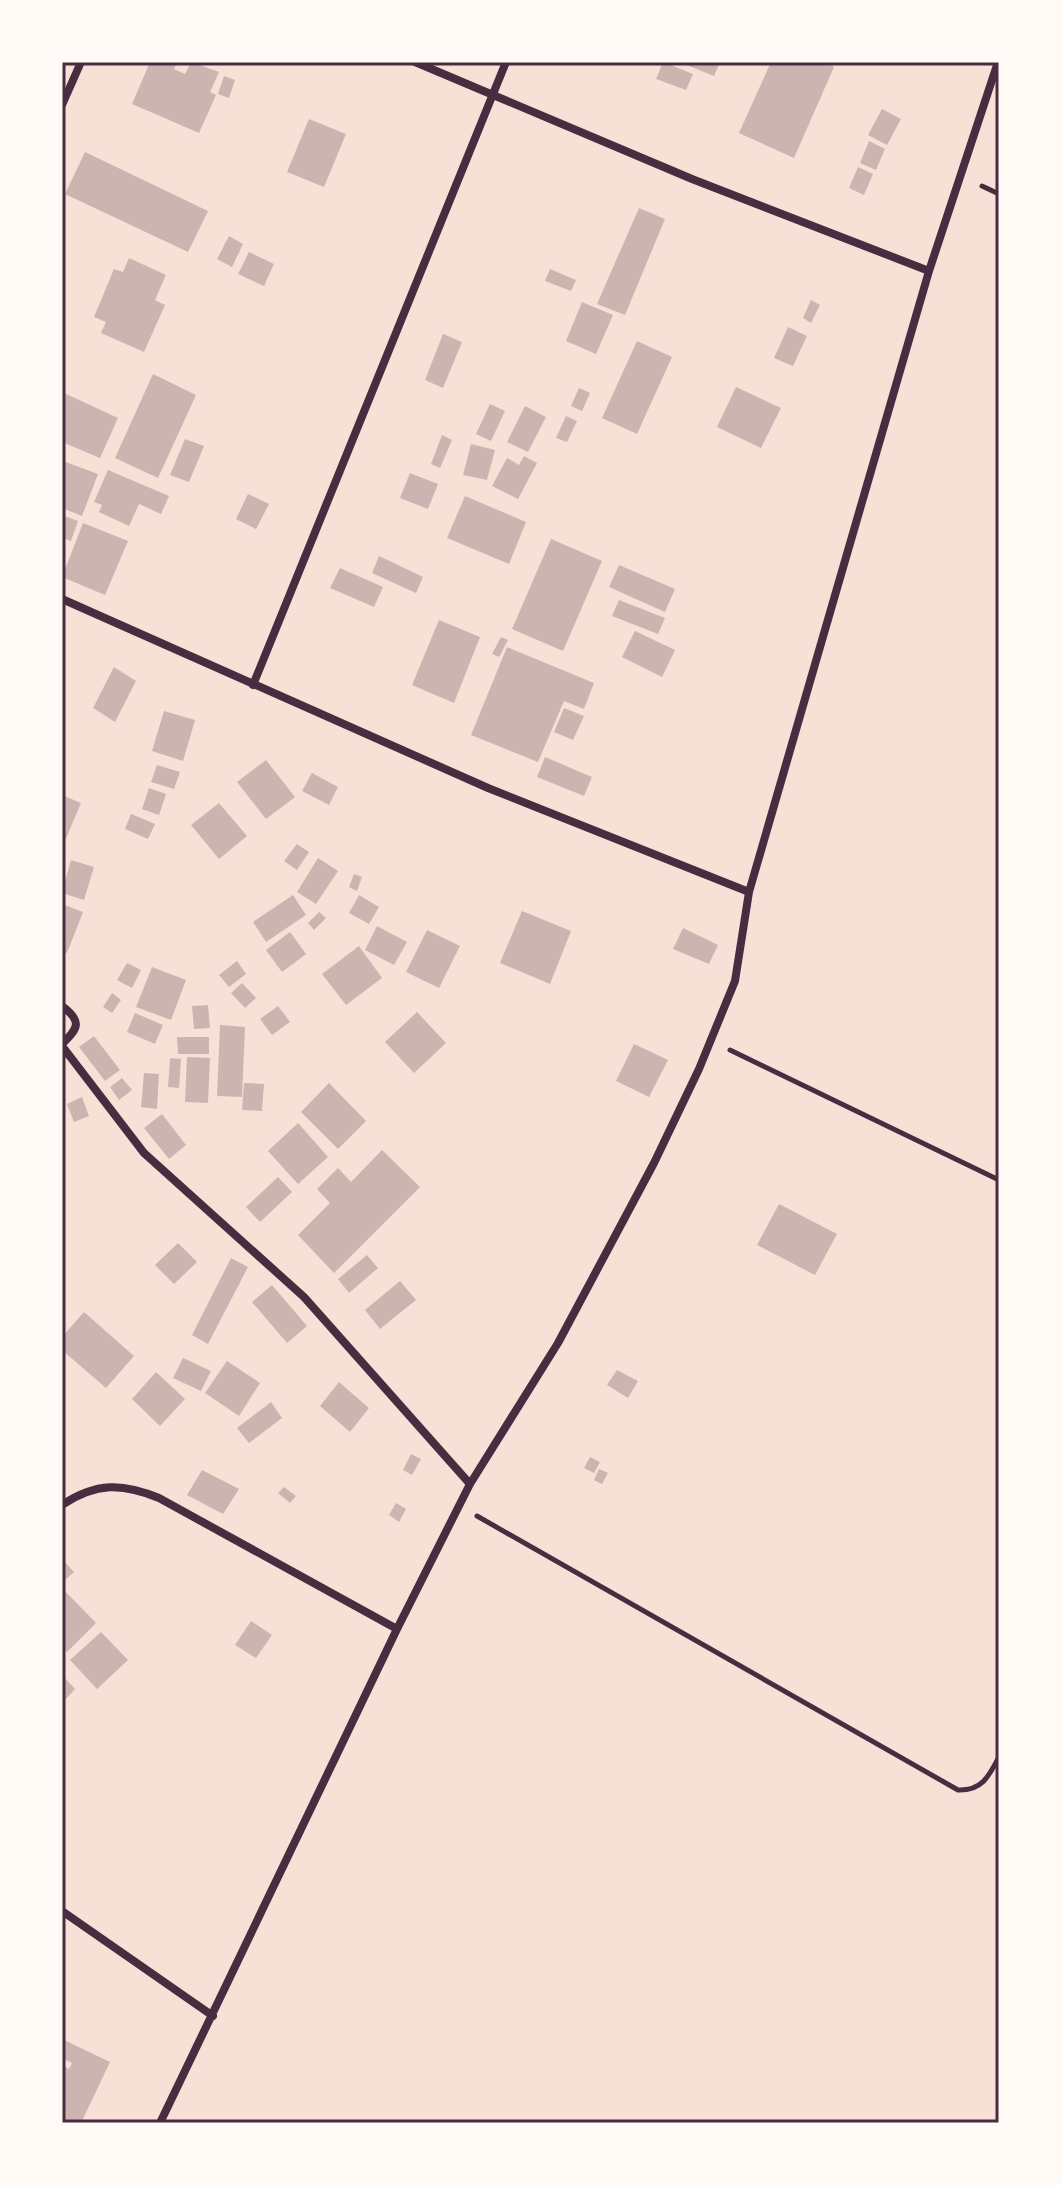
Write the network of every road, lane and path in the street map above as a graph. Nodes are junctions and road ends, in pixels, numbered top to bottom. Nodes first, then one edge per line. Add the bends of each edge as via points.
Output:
1 (81, 62) edge
2 (415, 62) edge
3 (506, 62) edge
4 (998, 62) edge
5 (492, 96) junction
6 (62, 105) edge
7 (929, 271) junction
8 (62, 599) edge
9 (253, 685) junction
10 (749, 892) junction
11 (62, 1006) edge
12 (711, 1041) junction
13 (62, 1045) edge
14 (999, 1180) edge
15 (470, 1484) junction
16 (62, 1505) edge
17 (459, 1506) junction
18 (397, 1629) junction
19 (999, 1757) edge
20 (62, 1911) edge
21 (213, 2016) junction
22 (160, 2123) edge

1 - 6 street
2 - 5 street
3 - 5 street
4 - 7 street
5 - 7 street
5 - 9 street
7 - 10 street
8 - 9 street
9 - 10 street via 488,788
10 - 12 street via 735,981
11 - 13 street via 76,1021
12 - 14 path
12 - 15 street via 614,1241
13 - 15 street via 144,1153 304,1297
15 - 17 street
16 - 18 street via 104,1487 136,1489
17 - 18 street
17 - 19 path via 958,1790 982,1785
18 - 21 street
20 - 21 street
21 - 22 street

